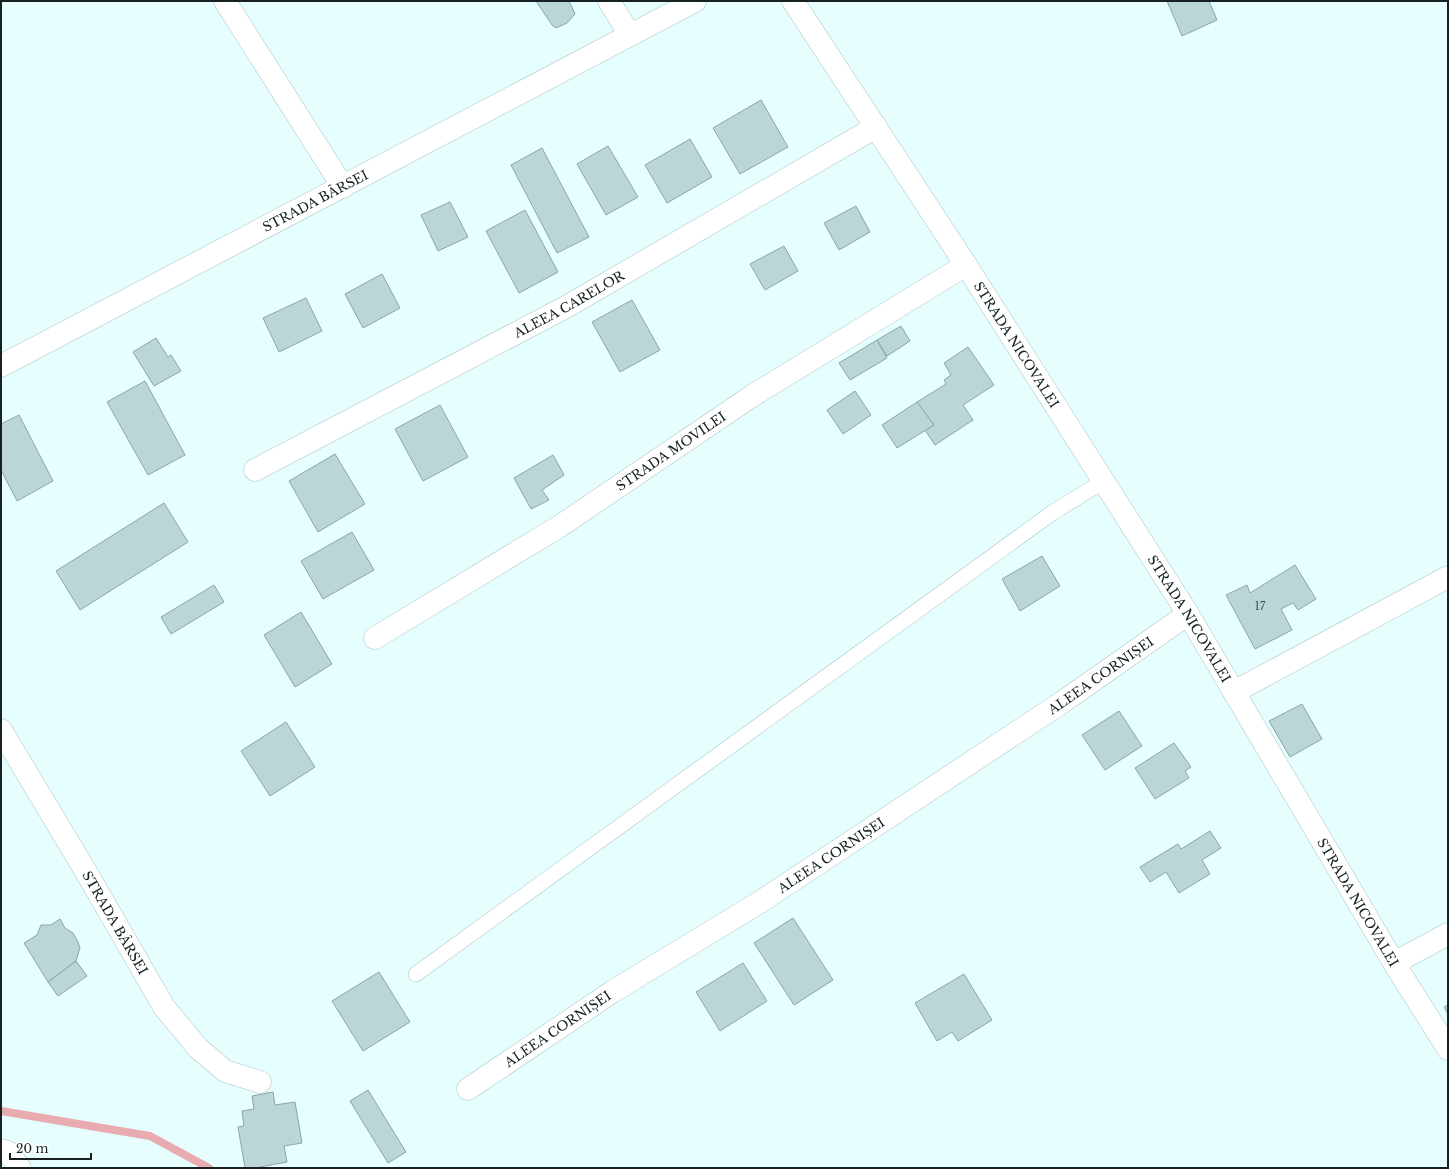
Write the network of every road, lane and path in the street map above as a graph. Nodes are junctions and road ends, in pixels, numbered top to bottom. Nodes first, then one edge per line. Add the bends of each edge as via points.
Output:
1 (225, 1) edge
2 (609, 1) edge
3 (695, 1) edge
4 (793, 1) edge
5 (630, 35) junction
6 (876, 127) junction
7 (343, 186) junction
8 (966, 265) junction
9 (1, 366) edge
10 (255, 470) dead end
11 (1104, 481) junction
12 (1448, 577) edge
13 (1188, 614) junction
14 (375, 638) dead end
15 (1234, 692) junction
16 (1, 730) edge
17 (1448, 934) edge
18 (1394, 963) junction
19 (416, 974) dead end
20 (1448, 1049) edge
21 (260, 1082) dead end
22 (468, 1089) dead end
23 (1, 1150) edge
24 (20, 1168) edge

1 - 7 street
2 - 5 street
3 - 5 street, STRADA BÂRSEI
4 - 6 street, STRADA NICOVALEI
5 - 7 street, STRADA BÂRSEI
6 - 8 street, STRADA NICOVALEI
6 - 10 street, ALEEA CARELOR via 566,307
7 - 9 street, STRADA BÂRSEI
8 - 11 street, STRADA NICOVALEI
8 - 14 street, STRADA MOVILEI via 752,396 560,526
11 - 13 street, STRADA NICOVALEI
11 - 19 lane via 1052,513
12 - 15 street, STRADA NICOVALEI
13 - 15 street, STRADA NICOVALEI
13 - 22 street, ALEEA CORNIȘEI via 1064,701 766,898 612,992
15 - 18 street, STRADA NICOVALEI
16 - 21 street, STRADA BÂRSEI via 164,1007 198,1048 225,1071
17 - 18 street
18 - 20 street, STRADA NICOVALEI
23 - 24 street via 8,1152

